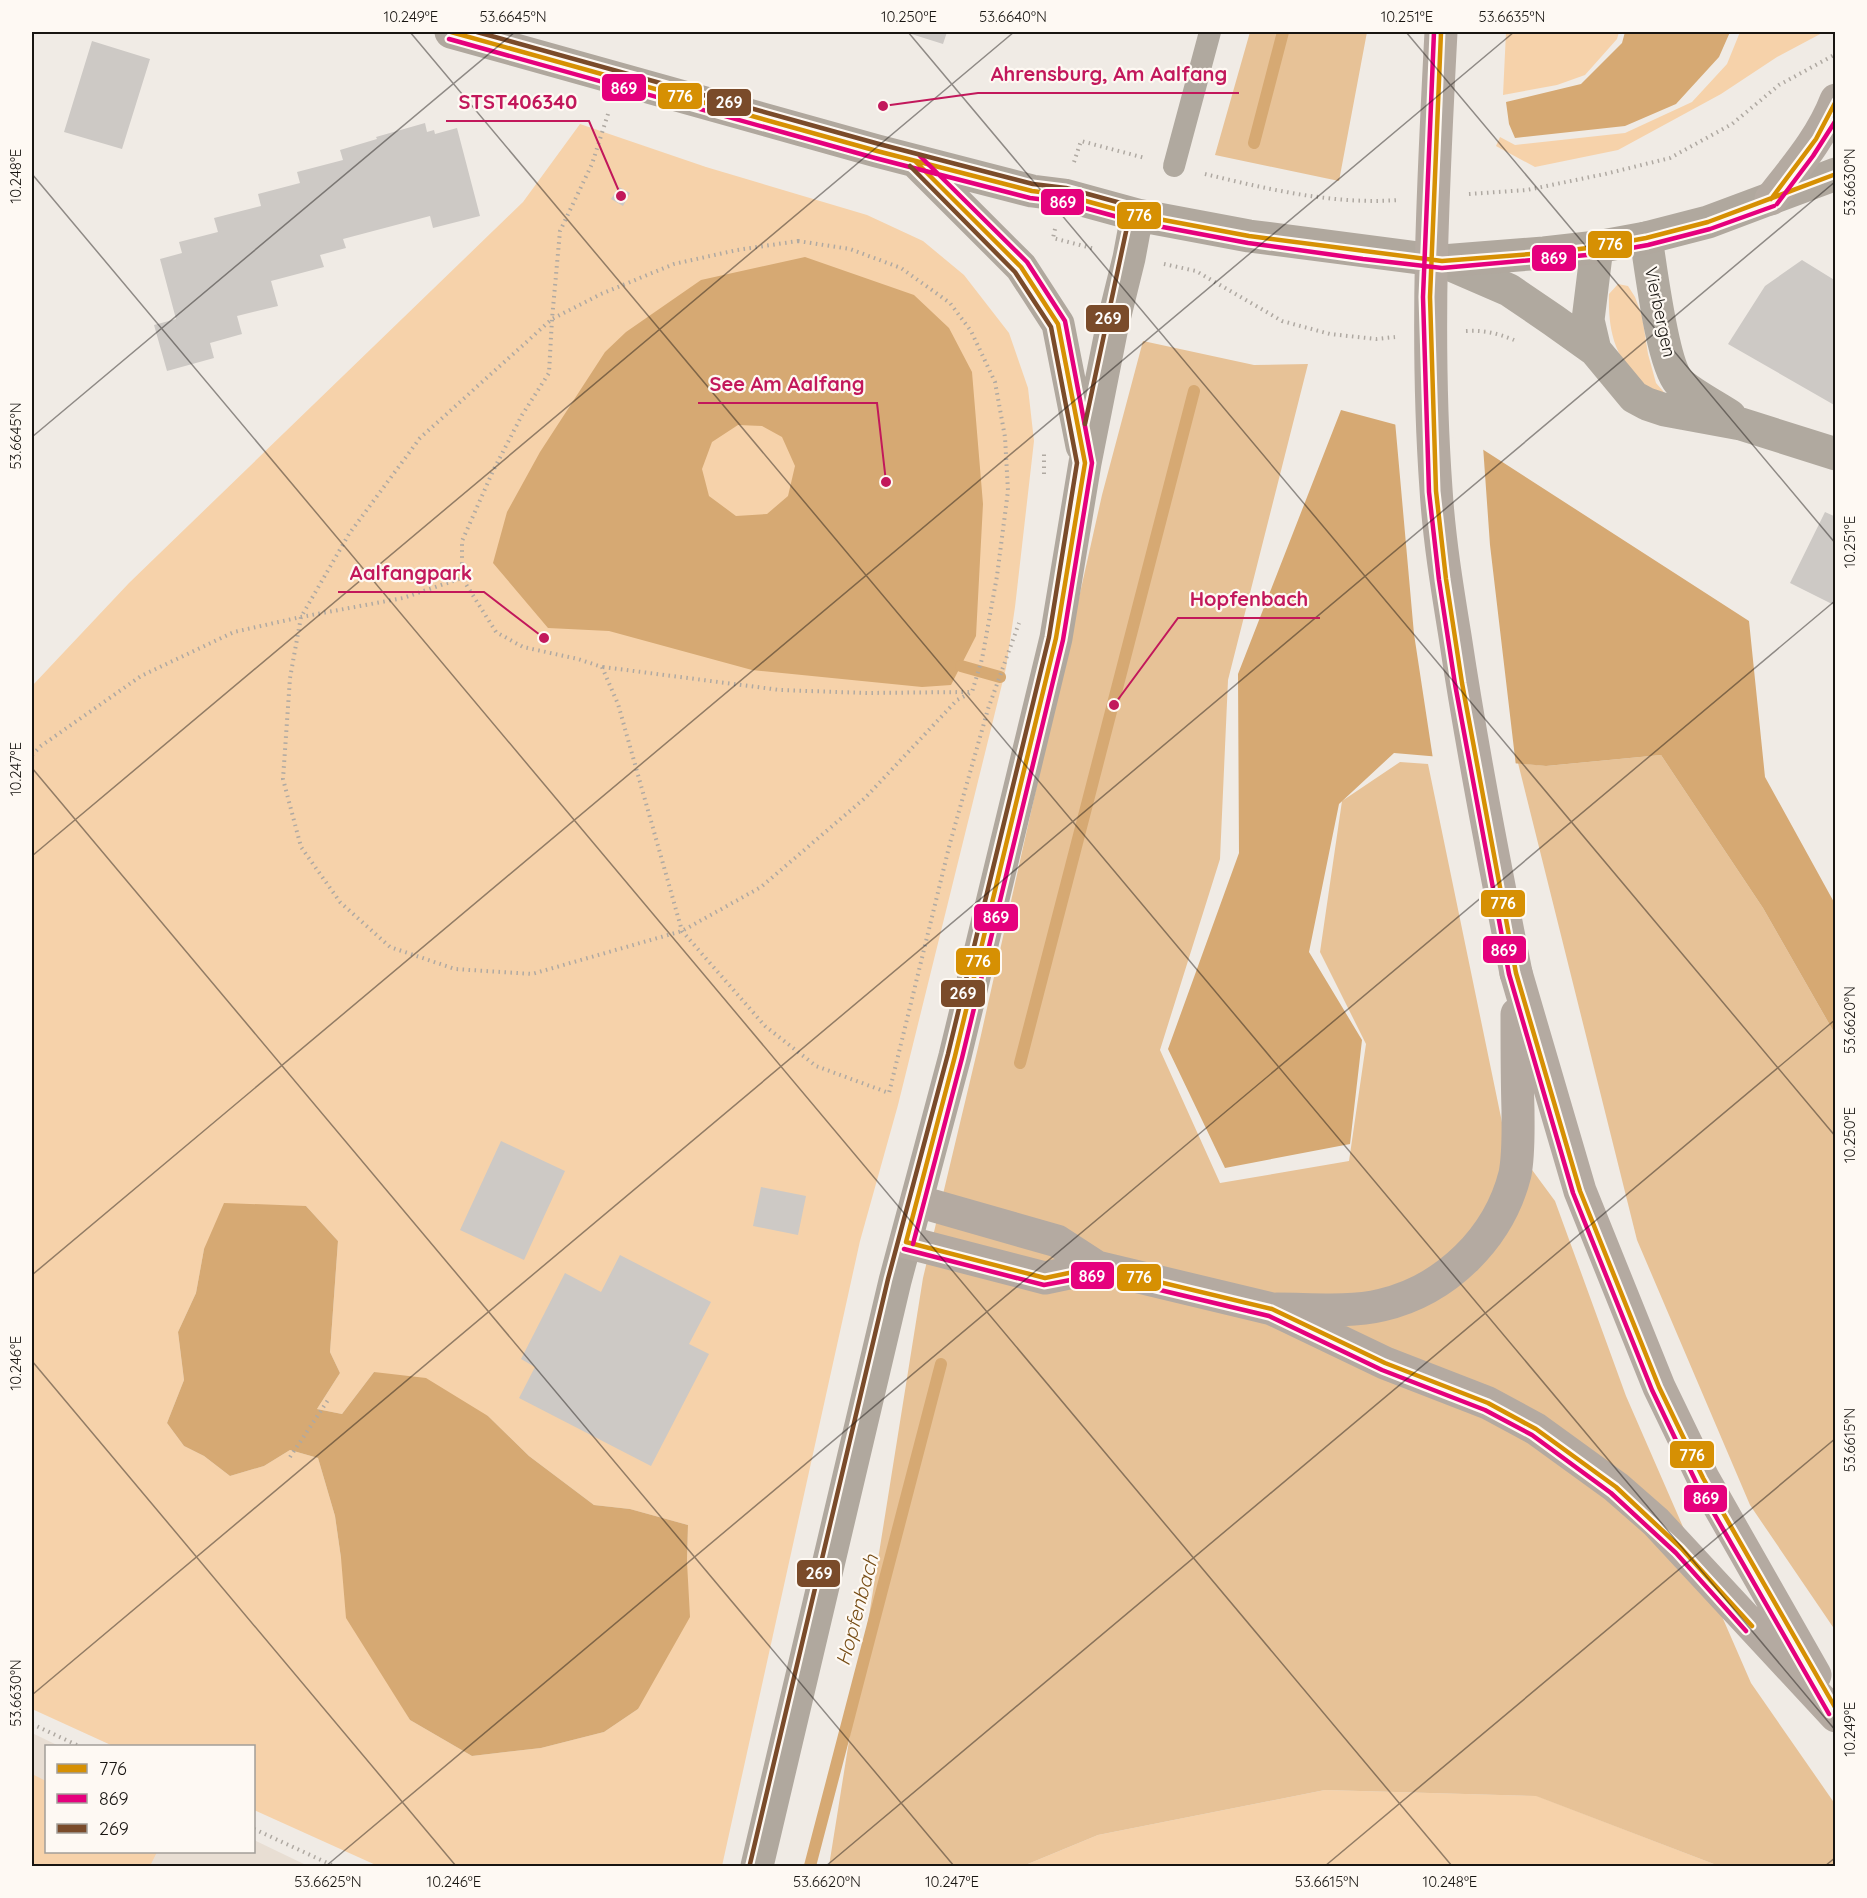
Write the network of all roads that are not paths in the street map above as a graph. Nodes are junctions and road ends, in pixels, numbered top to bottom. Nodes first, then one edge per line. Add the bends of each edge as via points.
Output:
1 (451, 32) edge
2 (1210, 32) edge
3 (1441, 32) edge
4 (1836, 100) edge
5 (915, 161) junction
6 (1173, 166) road end
7 (1836, 174) edge
8 (1771, 199) junction
9 (1137, 215) junction
10 (1646, 238) junction
11 (1597, 247) junction
12 (1442, 261) junction
13 (1595, 350) junction
14 (1741, 424) junction
15 (1836, 454) edge
16 (1085, 463) junction
17 (1516, 974) junction
18 (917, 1201) junction
19 (906, 1242) junction
20 (1097, 1267) junction
21 (1272, 1309) junction
22 (1836, 1710) edge
23 (1836, 1716) edge
24 (757, 1866) edge

1 - 5 main road
2 - 6 lane
3 - 17 main road, bridge via 1430,297 1436,491 1469,727
4 - 8 main road via 1812,144
5 - 9 main road
5 - 16 main road via 1021,267 1058,324
7 - 8 main road
8 - 10 main road via 1708,222
9 - 12 main road via 1249,236
9 - 16 main road
10 - 11 main road
10 - 14 street, Vierbergen via 1667,353 1679,382
11 - 12 main road
11 - 13 street, Vierbergen via 1588,320
12 - 13 street, Vierbergen via 1509,290
13 - 14 street, Vierbergen via 1634,397 1647,404
14 - 15 street, Vierbergen
16 - 18 main road via 1056,638
17 - 21 main road via 1515,1173 1498,1216 1477,1248 1440,1281 1380,1306
17 - 22 main road via 1580,1191 1659,1387 1709,1488
18 - 19 main road
18 - 20 main road via 1057,1241
19 - 20 main road via 1045,1278
19 - 24 main road
20 - 21 main road
21 - 23 main road via 1385,1363 1488,1403 1575,1456 1656,1522

